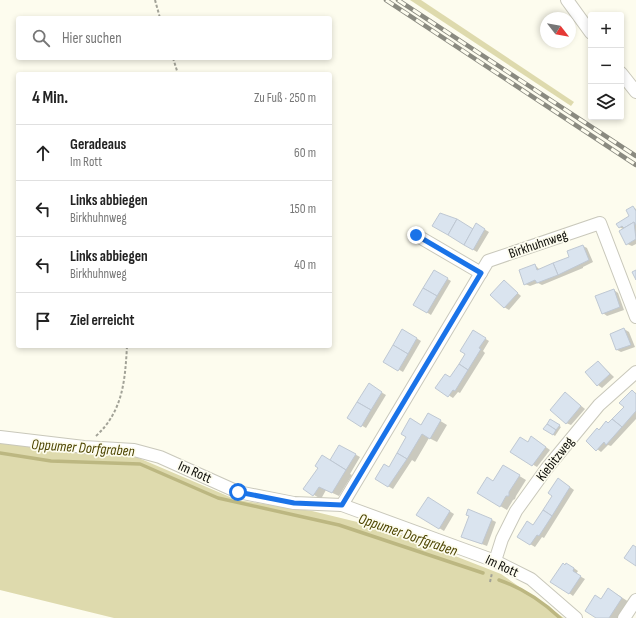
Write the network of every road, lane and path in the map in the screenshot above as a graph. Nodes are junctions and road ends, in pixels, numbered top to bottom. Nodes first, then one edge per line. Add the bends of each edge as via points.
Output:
1 (155, 0) edge
2 (567, 0) edge
3 (159, 16) edge
4 (588, 29) edge
5 (174, 60) edge
6 (177, 72) edge
7 (624, 77) edge
8 (636, 92) edge
9 (416, 235) dead end
10 (481, 273) junction
11 (636, 317) edge
12 (127, 348) edge
13 (636, 372) edge
14 (0, 437) edge
15 (84, 447) junction
16 (342, 505) junction
17 (496, 561) junction
18 (636, 600) edge
19 (576, 618) edge
20 (624, 618) edge

1 - 3 path
2 - 4 street
5 - 6 path
7 - 8 street
9 - 10 street
10 - 11 street, Birkhuhnweg via 488,261 600,223
10 - 16 street, Birkhuhnweg
12 - 15 path via 126,373 115,412 107,425
13 - 17 street, Kiebitzweg via 599,406 547,468 516,511 502,540
14 - 15 street, Im Rott
15 - 16 street, Im Rott via 134,450 160,457 238,492 294,503
16 - 17 street, Im Rott
17 - 19 street, Im Rott via 531,579
18 - 20 street

